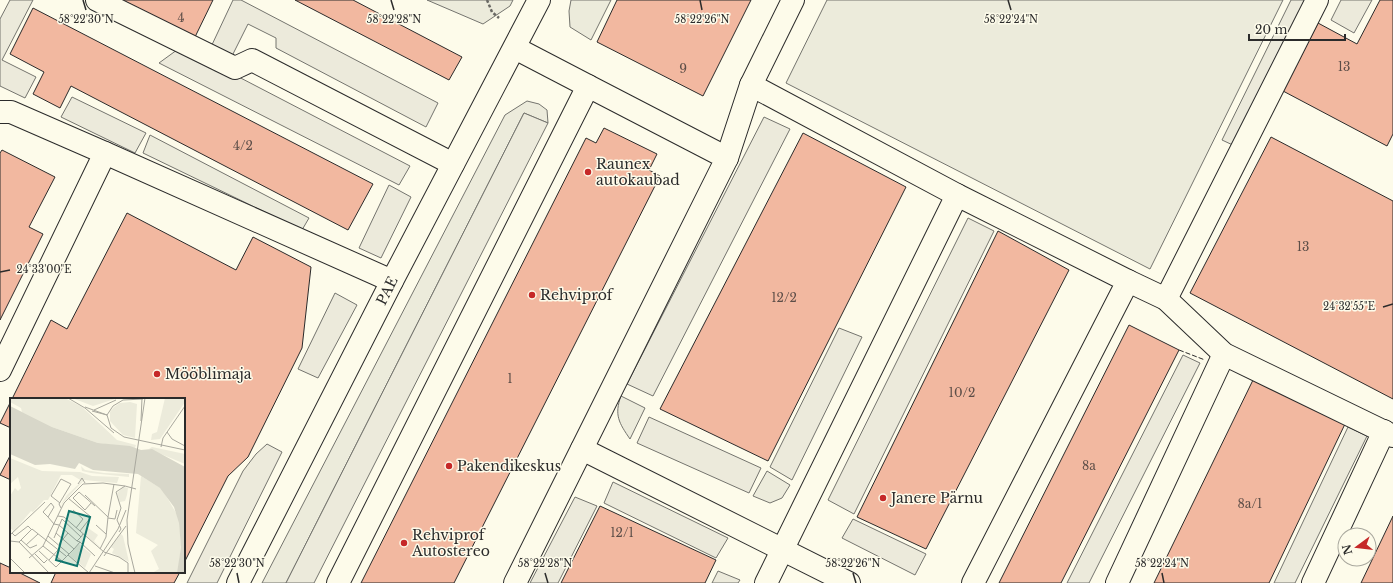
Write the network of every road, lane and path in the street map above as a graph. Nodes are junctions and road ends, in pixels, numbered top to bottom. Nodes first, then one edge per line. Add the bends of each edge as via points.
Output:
1 (97, 0) edge
2 (540, 0) edge
3 (793, 0) edge
4 (1317, 0) edge
5 (515, 48) junction
6 (751, 85) junction
7 (588, 86) junction
8 (0, 112) edge
9 (105, 152) junction
10 (727, 158) junction
11 (453, 164) junction
12 (957, 195) junction
13 (392, 281) junction
14 (1128, 281) junction
15 (1166, 299) junction
16 (1224, 354) junction
17 (0, 370) edge
18 (1389, 433) edge
19 (582, 449) junction
20 (783, 550) junction
21 (238, 583) edge
22 (338, 583) edge
23 (515, 583) edge
24 (766, 583) edge
25 (849, 583) edge
26 (973, 583) edge
27 (1117, 583) edge
28 (1313, 583) edge

1 - 11 street via 235,68 252,60
2 - 5 street, PAE
3 - 6 street
4 - 15 street
5 - 7 street
5 - 11 street, PAE
6 - 10 street
6 - 12 street
7 - 10 street
7 - 22 street
8 - 9 street via 11,112
9 - 13 street
9 - 17 street
10 - 19 street
11 - 13 street, PAE
12 - 14 street
12 - 20 street
13 - 21 street, PAE
14 - 15 street
14 - 26 street
15 - 16 street
16 - 18 street
16 - 27 street
18 - 28 street
19 - 20 street
19 - 23 street
20 - 24 street
20 - 25 street

